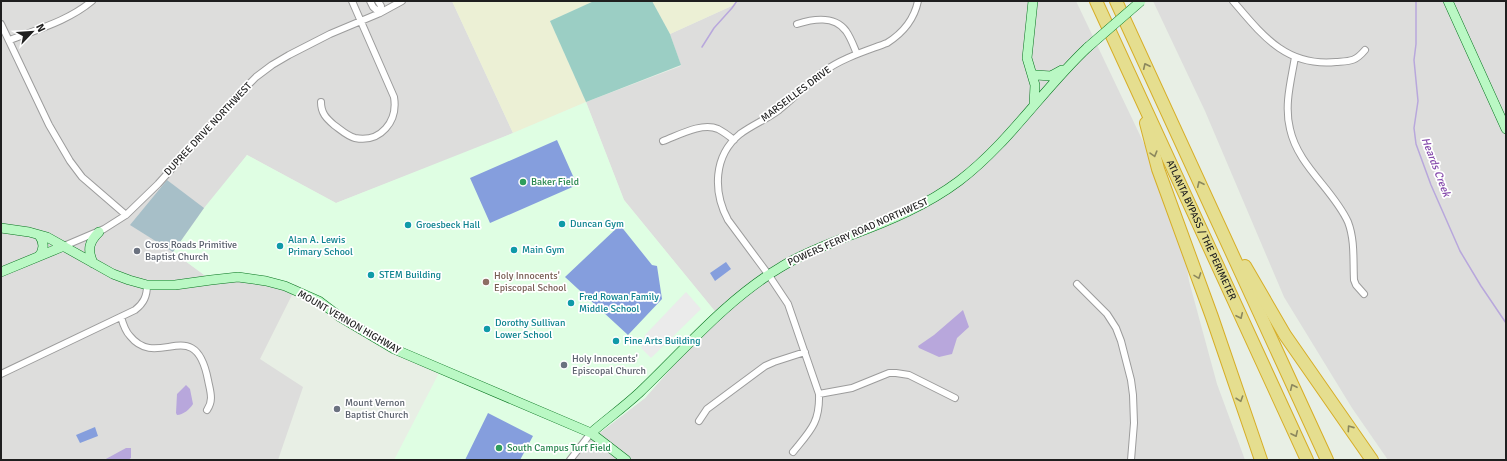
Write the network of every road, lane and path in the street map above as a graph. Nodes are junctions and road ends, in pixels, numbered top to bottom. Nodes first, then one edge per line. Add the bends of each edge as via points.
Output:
1 (92, 1) edge
2 (352, 1) edge
3 (370, 1) edge
4 (378, 1) edge
5 (402, 1) edge
6 (918, 1) edge
7 (1033, 1) edge
8 (1096, 1) edge
9 (1116, 1) edge
10 (1141, 1) edge
11 (1233, 1) edge
12 (1450, 3) edge
13 (380, 13) junction
14 (361, 22) junction
15 (1, 24) edge
16 (796, 24) dead end
17 (10, 40) junction
18 (1365, 50) dead end
19 (857, 54) junction
20 (1295, 57) junction
21 (1072, 63) junction
22 (1029, 66) junction
23 (1036, 75) junction
24 (1049, 89) junction
25 (321, 102) dead end
26 (1142, 102) junction
27 (1034, 105) junction
28 (1506, 129) edge
29 (734, 140) junction
30 (663, 141) dead end
31 (126, 215) junction
32 (1216, 219) junction
33 (1, 228) edge
34 (99, 232) junction
35 (39, 235) junction
36 (64, 246) junction
37 (40, 256) junction
38 (97, 265) junction
39 (1, 272) edge
40 (768, 274) junction
41 (1077, 284) dead end
42 (147, 285) junction
43 (1364, 294) dead end
44 (121, 317) junction
45 (805, 352) junction
46 (1, 374) edge
47 (819, 394) junction
48 (955, 398) dead end
49 (207, 410) dead end
50 (699, 421) dead end
51 (591, 433) junction
52 (793, 452) dead end
53 (570, 460) edge
54 (626, 460) edge
55 (1131, 460) edge
56 (1260, 460) edge
57 (1307, 460) edge
58 (1327, 460) edge
59 (1372, 460) edge

1 - 17 street via 64,19
2 - 14 street
3 - 13 street
4 - 13 street via 381,6
5 - 13 street, DUPREE DRIVE NORTHWEST
6 - 19 street, MARSEILLES DRIVE via 909,23 895,38
7 - 22 street via 1027,50
8 - 26 highway, ATLANTA BYPASS / THE PERIMETER
32 -> 9 highway, ATLANTA BYPASS / THE PERIMETER
10 - 21 street, bridge
11 - 20 street via 1267,40
12 - 28 street
13 - 14 street, DUPREE DRIVE NORTHWEST
14 - 25 street via 394,97 395,109 392,120 385,130 376,136 355,138 344,134 327,119 322,111
14 - 31 street, DUPREE DRIVE NORTHWEST via 289,54 256,77 158,184
15 - 17 street
16 - 19 street via 817,19 835,22 846,32
17 - 31 street via 49,125 70,161 82,177
18 - 20 street via 1351,61 1327,63
19 - 29 street, MARSEILLES DRIVE via 824,71 770,116 745,130
20 - 43 street via 1287,103 1290,131 1301,156 1348,222 1352,240 1354,280
21 - 23 street via 1051,76
21 - 24 street, POWERS FERRY ROAD NORTHWEST
22 - 23 street
22 - 27 street via 1036,89
23 - 24 street
24 - 27 street, POWERS FERRY ROAD NORTHWEST
26 -> 56 highway via 1158,169 1212,317
26 -> 57 highway, ATLANTA BYPASS / THE PERIMETER
27 - 40 street, POWERS FERRY ROAD NORTHWEST via 987,157 934,198 880,224 804,254
29 - 30 street via 718,130 706,127
29 - 40 street, MARSEILLES DRIVE via 725,152 719,167 719,200 728,220
31 - 34 street, DUPREE DRIVE NORTHWEST
58 -> 32 highway, ATLANTA BYPASS / THE PERIMETER
59 -> 32 highway via 1286,335
33 - 35 street, MOUNT VERNON HIGHWAY
34 - 36 street, DUPREE DRIVE NORTHWEST
34 - 38 street via 90,244 89,252
35 - 36 street, MOUNT VERNON HIGHWAY
35 - 37 street via 44,245
36 - 37 street
36 - 38 street, MOUNT VERNON HIGHWAY
37 - 39 street
38 - 42 street, MOUNT VERNON HIGHWAY via 121,278
40 - 45 street, MARSEILLES DRIVE via 788,304
40 - 51 street, POWERS FERRY ROAD NORTHWEST via 723,311 639,392
41 - 55 street via 1107,314 1121,341 1133,395
42 - 44 street via 146,298
42 - 51 street, MOUNT VERNON HIGHWAY via 175,285 238,278 285,286 319,301 340,317 394,349
44 - 46 street
44 - 49 street via 126,332 142,346 159,349 182,345 199,353 205,364 212,397
45 - 47 street, MARSEILLES DRIVE
45 - 50 street via 765,366 707,409
47 - 48 street via 852,388 896,373 909,375
47 - 52 street via 816,422
51 - 53 street
51 - 54 street, MOUNT VERNON HIGHWAY

